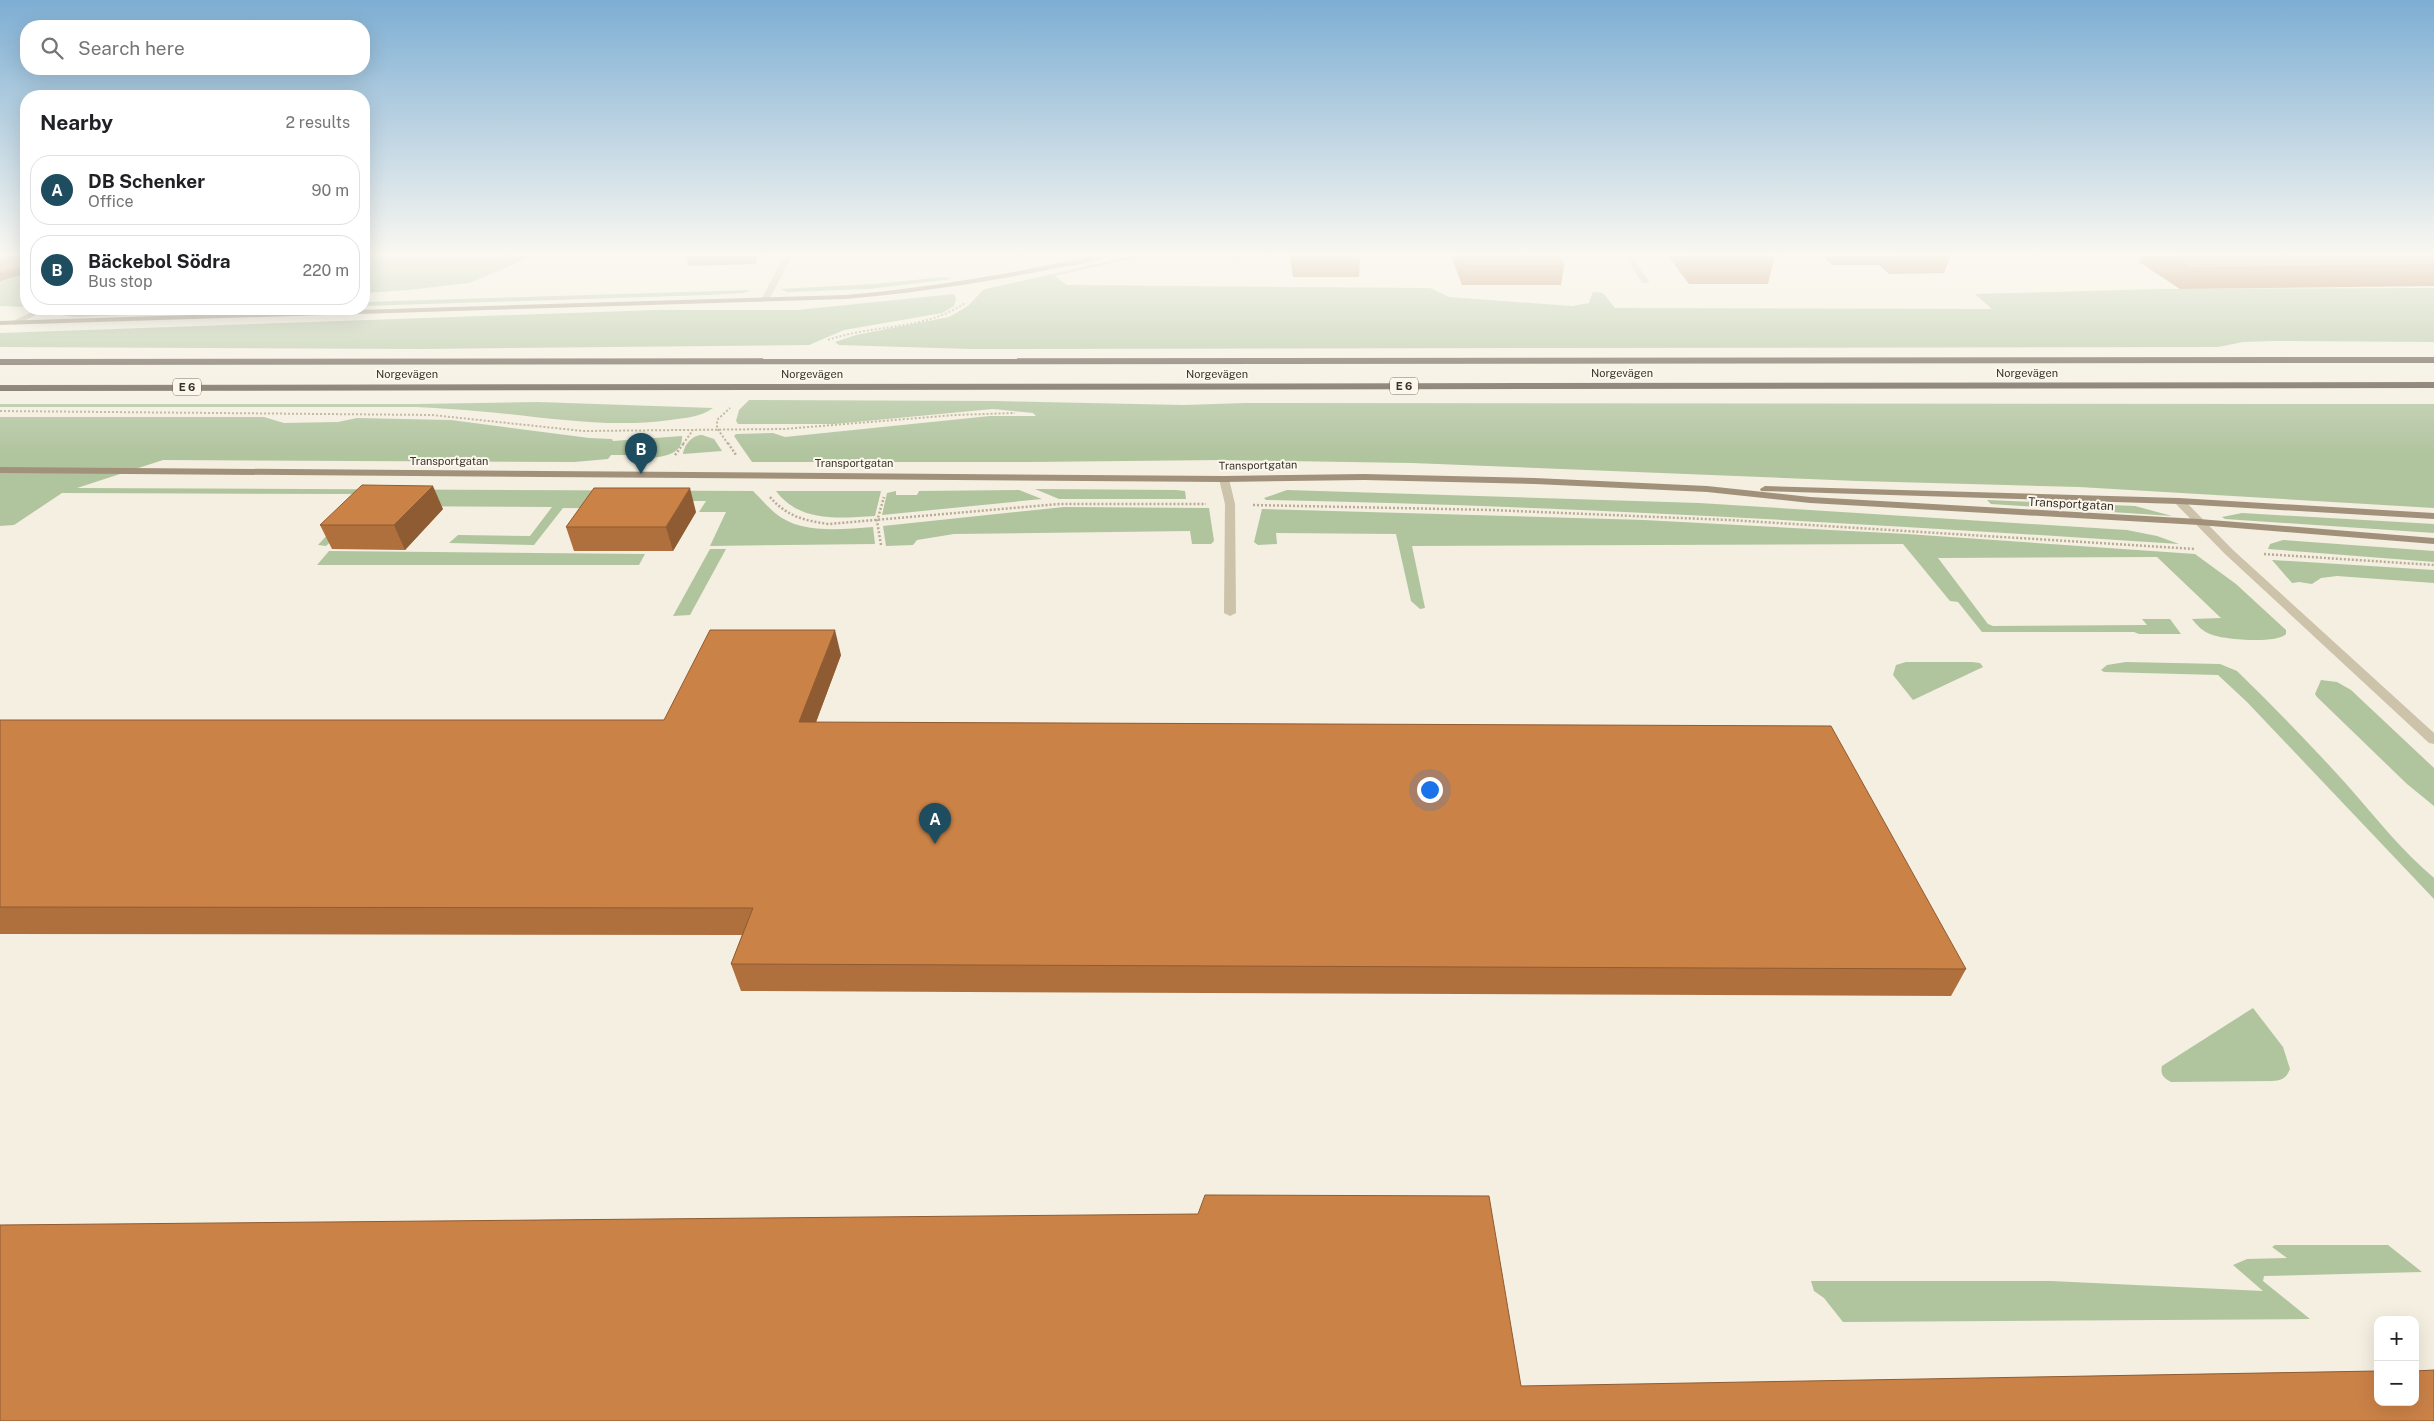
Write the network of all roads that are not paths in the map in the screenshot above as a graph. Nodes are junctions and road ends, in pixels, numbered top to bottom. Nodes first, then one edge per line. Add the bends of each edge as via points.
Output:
1 (16, 322) edge
2 (65, 322) edge
3 (0, 323) edge
4 (12, 324) junction
5 (2434, 360) edge
6 (0, 362) edge
7 (2434, 386) edge
8 (0, 388) edge
9 (0, 470) edge
10 (1224, 478) junction
11 (1707, 489) junction
12 (2179, 501) junction
13 (2434, 516) edge
14 (2199, 522) junction
15 (2434, 541) edge
16 (1230, 613) dead end
17 (2434, 740) edge

1 - 4 lane
2 - 4 street
3 - 4 street
5 - 6 highway, Norgevägen / E 6
7 - 8 highway, Norgevägen / E 6
9 - 10 street, Transportgatan
10 - 11 street, Transportgatan via 1364,476
10 - 16 lane via 1230,504
11 - 12 street, Transportgatan via 1802,488
11 - 14 street, Transportgatan via 1810,500
12 - 13 street, Transportgatan
12 - 14 lane
14 - 15 street, Transportgatan
14 - 17 lane

